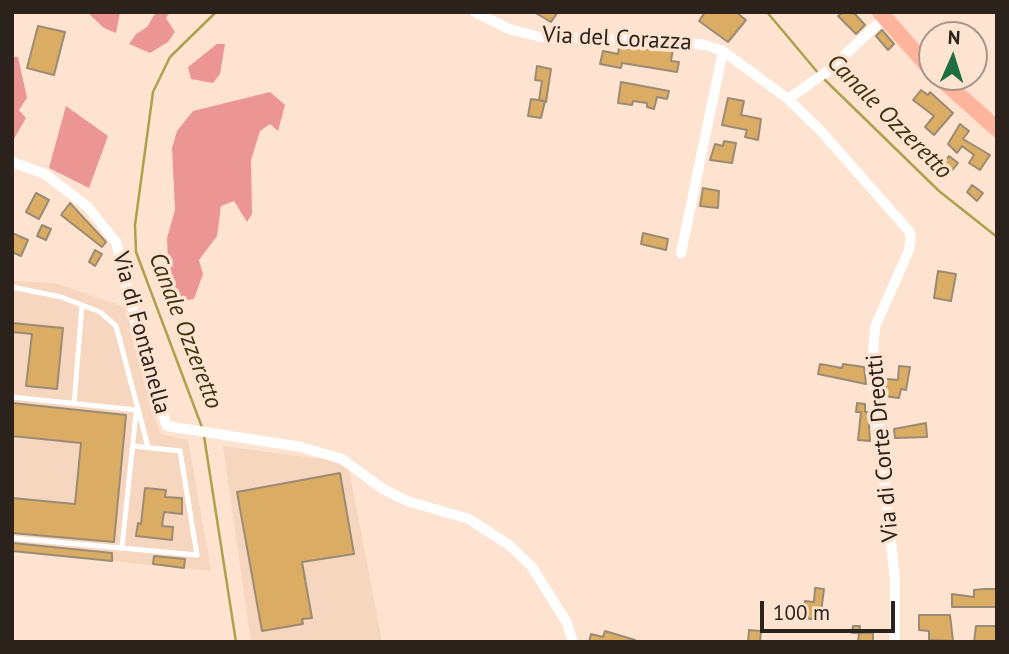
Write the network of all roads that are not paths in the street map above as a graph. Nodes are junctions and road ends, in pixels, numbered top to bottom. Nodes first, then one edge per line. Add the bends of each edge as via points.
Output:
1 (475, 12) edge
2 (882, 15) edge
3 (723, 51) junction
4 (918, 55) edge
5 (955, 91) edge
6 (788, 99) junction
7 (997, 129) edge
8 (12, 162) edge
9 (681, 253) dead end
10 (12, 287) edge
11 (82, 305) junction
12 (12, 397) edge
13 (74, 404) junction
14 (136, 410) junction
15 (133, 446) junction
16 (148, 447) junction
17 (12, 538) edge
18 (122, 548) junction
19 (573, 642) edge
20 (895, 642) edge

1 - 3 street, Via del Corazza via 509,29 540,37 675,41
2 - 4 main road
2 - 6 street via 829,70
3 - 6 street, Via del Corazza
3 - 9 street
5 - 7 main road
6 - 20 street, Via di Corte Dreotti via 911,237 875,327 872,366 895,580
8 - 19 street, Via di Fontanella via 45,174 106,226 119,250 164,423 342,459 407,501 469,519 509,545 532,567 568,624
10 - 11 lane
11 - 13 lane
11 - 14 lane via 100,312 116,326
12 - 13 lane
13 - 14 lane
14 - 15 lane
14 - 16 lane
15 - 16 lane
15 - 18 lane
16 - 18 lane via 180,451 197,555
17 - 18 lane

